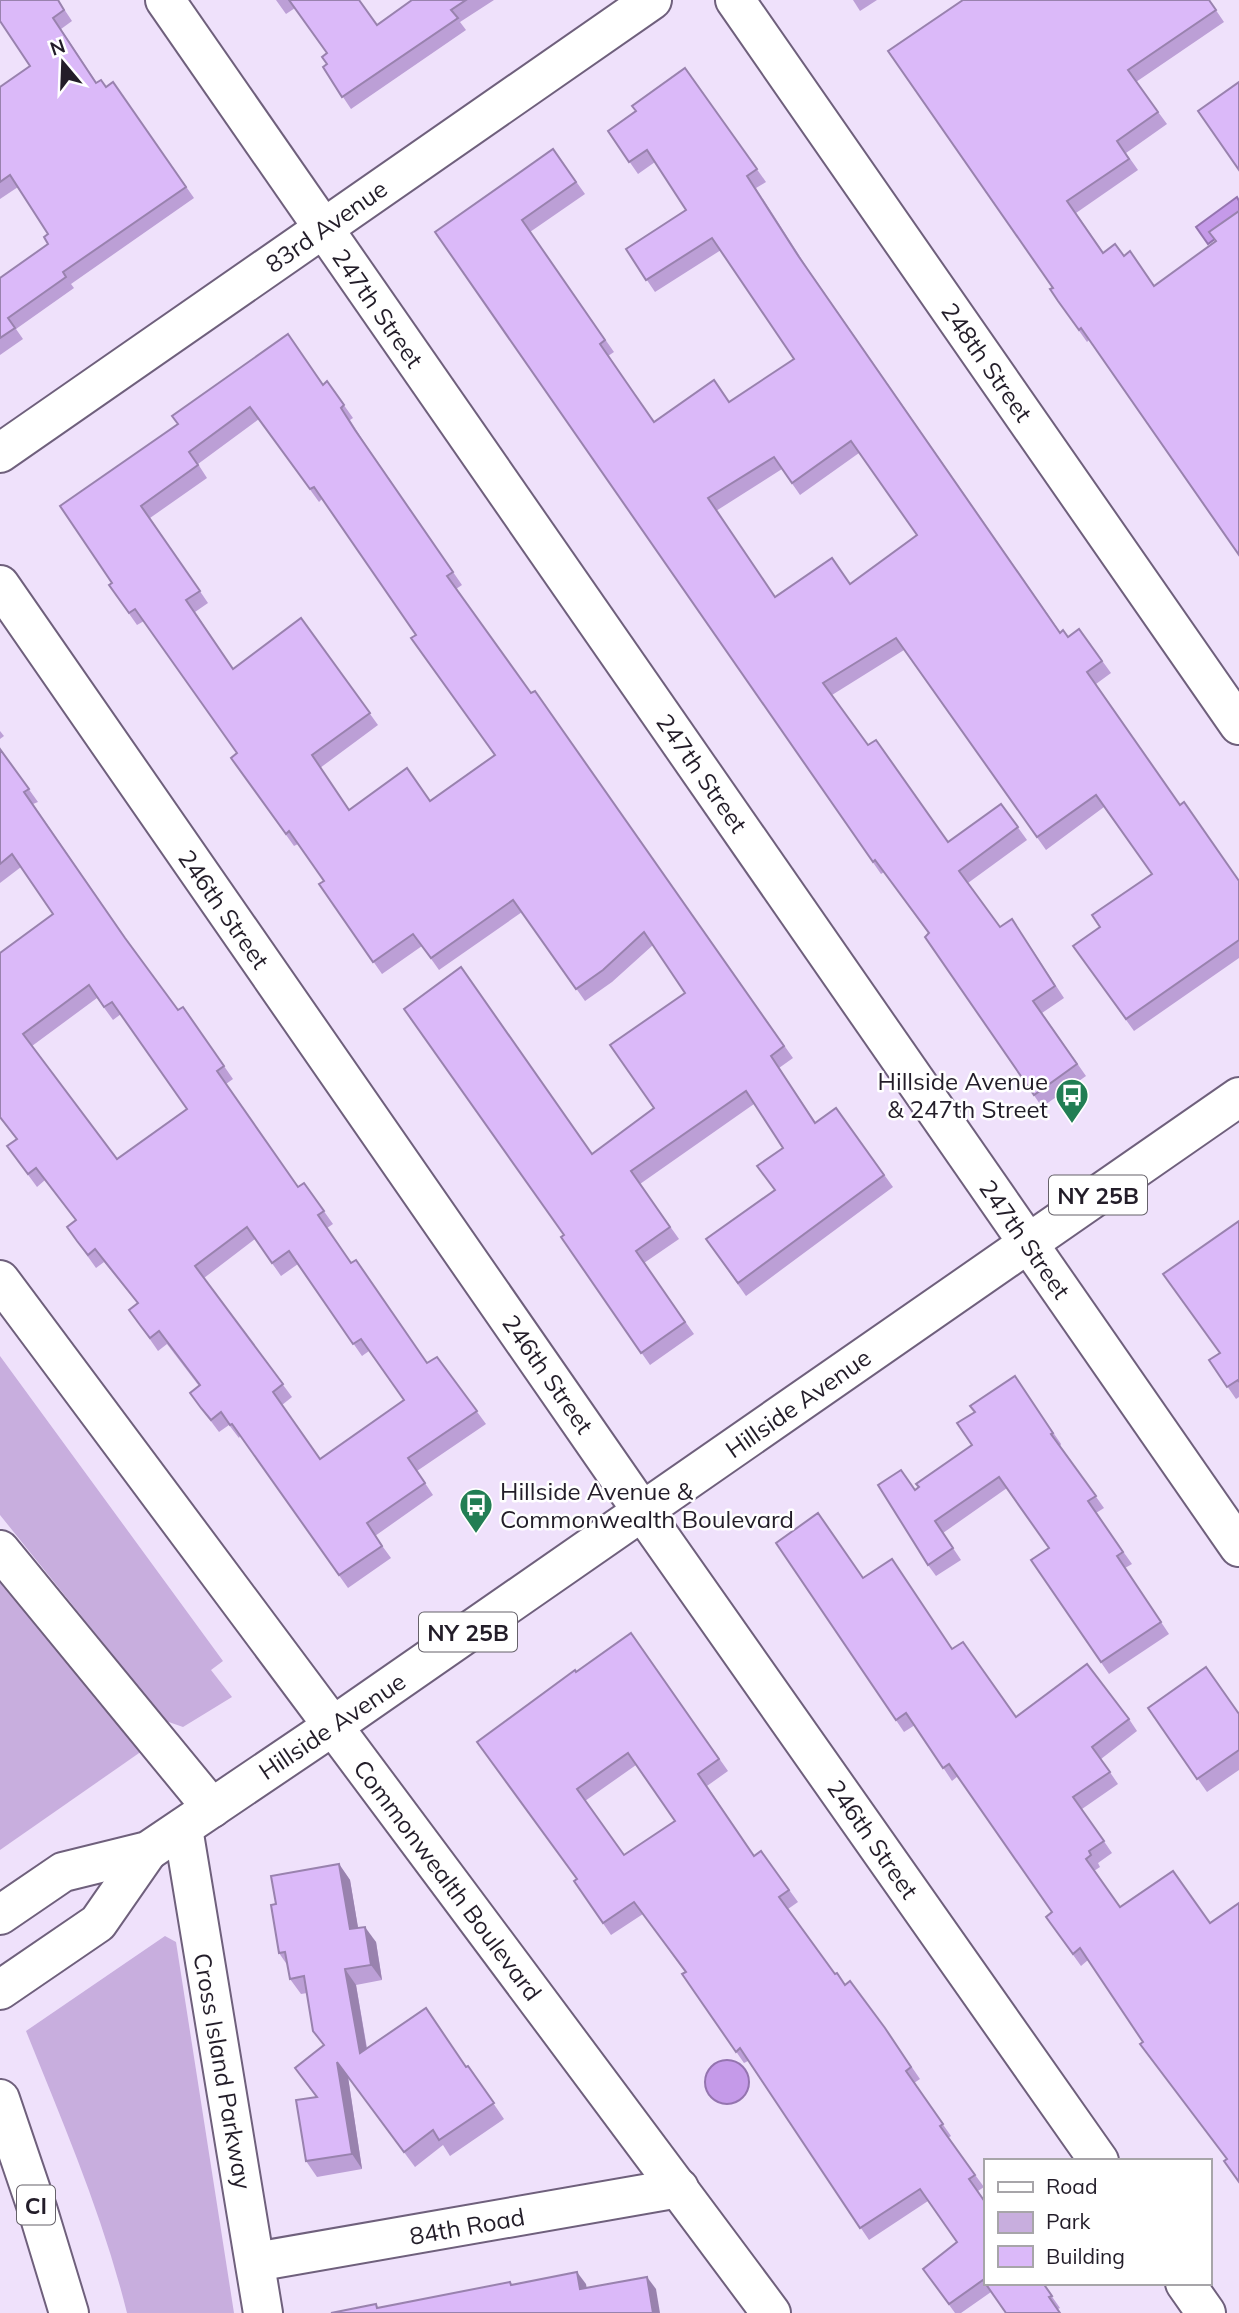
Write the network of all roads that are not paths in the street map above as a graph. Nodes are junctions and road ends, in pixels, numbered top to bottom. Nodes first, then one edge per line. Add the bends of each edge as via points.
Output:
1 (164, 0) edge
2 (652, 0) edge
3 (735, 0) edge
4 (323, 228) junction
5 (0, 453) edge
6 (0, 586) edge
7 (1239, 725) edge
8 (1239, 1097) edge
9 (1028, 1243) junction
10 (0, 1280) edge
11 (642, 1511) junction
12 (1239, 1547) edge
13 (0, 1550) edge
14 (333, 1726) junction
15 (198, 1818) junction
16 (148, 1851) junction
17 (0, 1915) edge
18 (0, 1990) edge
19 (0, 2099) edge
20 (1098, 2159) edge
21 (679, 2188) junction
22 (255, 2262) junction
23 (1186, 2285) edge
24 (69, 2313) edge
25 (263, 2313) edge
26 (771, 2313) edge
27 (1206, 2313) edge

1 - 4 main road, 247th Street
2 - 4 main road, 83rd Avenue
3 - 7 main road, 248th Street
4 - 5 main road, 83rd Avenue
4 - 9 main road, 247th Street
6 - 11 main road, 246th Street
8 - 9 main road, Hillside Avenue / NY 25B
9 - 11 main road, Hillside Avenue / NY 25B
9 - 12 main road, 247th Street
10 - 14 main road, Commonwealth Boulevard
11 - 14 main road, Hillside Avenue / NY 25B
11 - 20 main road, 246th Street
13 - 15 main road
14 - 15 main road, Hillside Avenue / NY 25B
14 - 21 main road, Commonwealth Boulevard
15 - 16 main road, Hillside Avenue / NY 25B
15 - 22 main road, Cross Island Parkway
16 - 17 main road, Hillside Avenue / NY 25B via 63,1872
16 - 18 main road, Hillside Avenue / NY 25B via 98,1923
19 - 24 main road, CI
21 - 22 main road, 84th Road
21 - 26 main road, Commonwealth Boulevard
22 - 25 main road, Cross Island Parkway
23 - 27 main road

